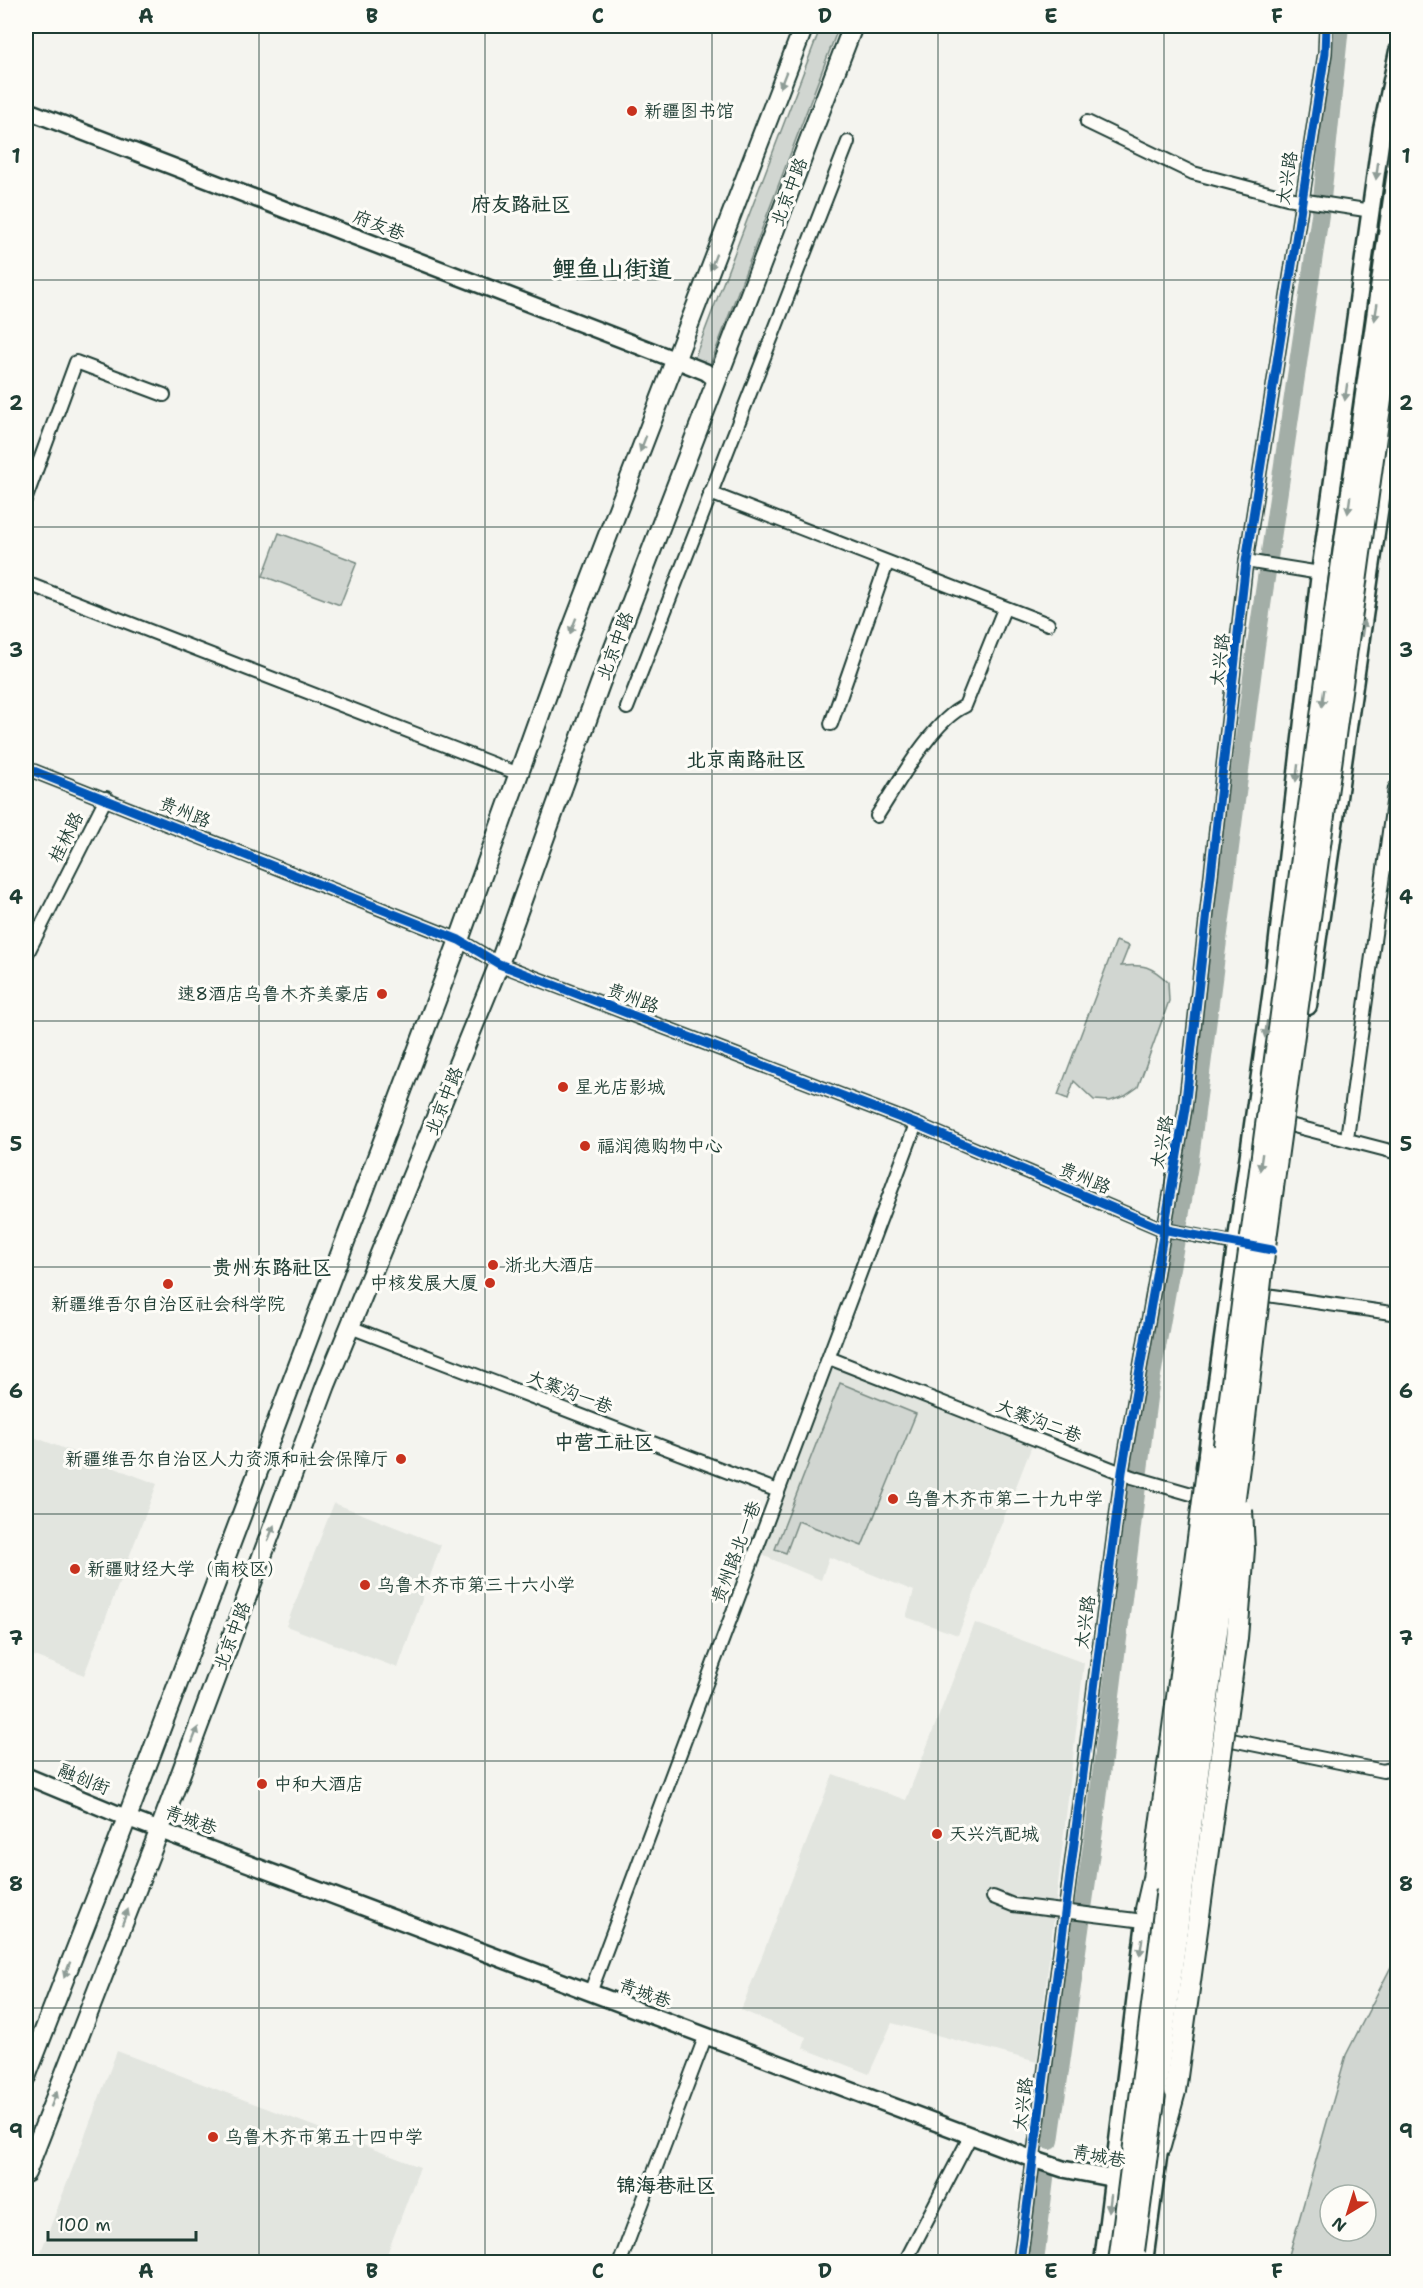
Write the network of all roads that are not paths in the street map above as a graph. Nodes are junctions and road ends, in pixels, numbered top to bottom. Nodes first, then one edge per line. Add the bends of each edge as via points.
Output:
1 (804, 26) edge
2 (854, 26) edge
3 (1326, 26) edge
4 (1398, 51) edge
5 (26, 110) edge
6 (26, 117) edge
7 (1087, 122) dead end
8 (848, 142) dead end
9 (1398, 171) edge
10 (1300, 199) junction
11 (1372, 211) junction
12 (1398, 276) edge
13 (1354, 334) junction
14 (1398, 342) edge
15 (674, 364) junction
16 (1398, 380) edge
17 (717, 381) junction
18 (164, 395) dead end
19 (710, 493) junction
20 (26, 498) edge
21 (1250, 562) junction
22 (887, 563) junction
23 (1320, 573) junction
24 (26, 583) edge
25 (1004, 609) junction
26 (1048, 624) dead end
27 (627, 708) dead end
28 (831, 724) dead end
29 (26, 768) edge
30 (519, 774) junction
31 (1398, 788) edge
32 (106, 798) junction
33 (877, 816) dead end
34 (459, 940) junction
35 (26, 956) edge
36 (499, 964) junction
37 (916, 1124) junction
38 (1290, 1125) junction
39 (1347, 1138) junction
40 (1398, 1153) edge
41 (1164, 1230) junction
42 (1234, 1244) junction
43 (1272, 1250) junction
44 (1236, 1289) junction
45 (1265, 1294) junction
46 (1398, 1314) edge
47 (350, 1327) junction
48 (829, 1358) junction
49 (1241, 1452) junction
50 (1127, 1474) junction
51 (778, 1491) junction
52 (1201, 1498) junction
53 (1239, 1506) junction
54 (1214, 1736) junction
55 (1398, 1767) edge
56 (26, 1776) edge
57 (127, 1818) junction
58 (160, 1829) junction
59 (993, 1898) dead end
60 (1068, 1911) junction
61 (1145, 1915) junction
62 (590, 1993) junction
63 (706, 2036) junction
64 (26, 2077) edge
65 (971, 2136) junction
66 (1160, 2146) junction
67 (1033, 2159) junction
68 (27, 2163) edge
69 (1113, 2179) junction
70 (1155, 2185) junction
71 (620, 2262) edge
72 (905, 2262) edge
73 (1020, 2262) edge
74 (1103, 2262) edge
75 (1119, 2262) edge
76 (1133, 2262) edge
77 (1144, 2262) edge

1 -> 15 main road, 北京中路
2 - 17 main road, 北京中路
3 - 10 street, 太兴路 via 1325,53
4 -> 11 main road via 1382,129
5 - 15 street, 府友巷
6 - 15 street, 府友巷
7 - 10 street via 1193,173
8 - 19 street
9 -> 44 highway, bridge
10 - 11 street
10 - 21 street, 太兴路
11 - 13 main road
12 - 49 highway, bridge via 1265,1246
13 - 14 main road
13 -> 23 main road
15 - 17 street, 府友巷 via 706,372
15 -> 30 main road, 北京中路
38 -> 16 main road
17 - 36 main road, 北京中路 via 600,684
18 - 20 street via 76,362
19 - 22 street
19 - 27 street
21 - 23 street
21 - 41 street, 太兴路 via 1185,1109
22 - 25 street
22 - 28 street
23 -> 42 main road via 1273,982
24 - 30 street
25 - 26 street
25 - 33 street via 965,706 952,712 936,730
29 - 32 street, 贵州路
30 - 34 main road, 北京中路
31 - 39 street
32 - 34 street, 贵州路
32 - 35 street, 桂林路
34 - 36 street, 贵州路
34 - 57 main road, 北京中路
36 - 37 street, 贵州路
36 - 47 main road, 北京中路
37 - 41 street, 贵州路
37 - 48 street, 贵州路北一巷
38 - 39 street
38 - 43 main road
39 - 40 street
41 - 42 street, 贵州路
41 - 50 street, 太兴路
42 - 43 street, 贵州路
42 - 44 main road
43 - 45 main road
44 - 45 street
44 - 52 main road
44 - 61 highway, bridge
44 - 75 highway, bridge
45 - 46 street
45 - 53 main road
47 - 51 street, 大寨沟一巷
58 -> 47 main road, 北京中路
48 - 50 street, 大寨沟二巷
48 - 51 street, 贵州路北一巷
49 - 66 highway, bridge via 1244,1549 1236,1638 1175,2091
49 - 76 highway, bridge
50 - 52 street, 大寨沟二巷
50 - 60 street, 太兴路
51 - 62 street, 贵州路北一巷
52 - 53 street, 大寨沟二巷
52 - 61 main road
53 - 54 main road
54 - 55 street via 1383,1771
54 - 66 main road
56 - 57 street, 融创街
57 - 58 street, 青城巷
57 -> 64 main road, 北京中路
58 - 62 street, 青城巷
68 -> 58 main road, 北京中路
59 - 60 street via 1013,1905
60 - 61 street
60 - 67 street, 太兴路
61 -> 69 main road
62 - 63 street, 青城巷
63 - 65 street, 青城巷
63 - 71 street
65 - 67 street, 青城巷
65 - 72 street
66 - 70 main road
67 - 69 street, 青城巷
67 - 73 street, 太兴路
69 - 70 street, 青城巷
69 -> 74 main road
70 - 77 main road

